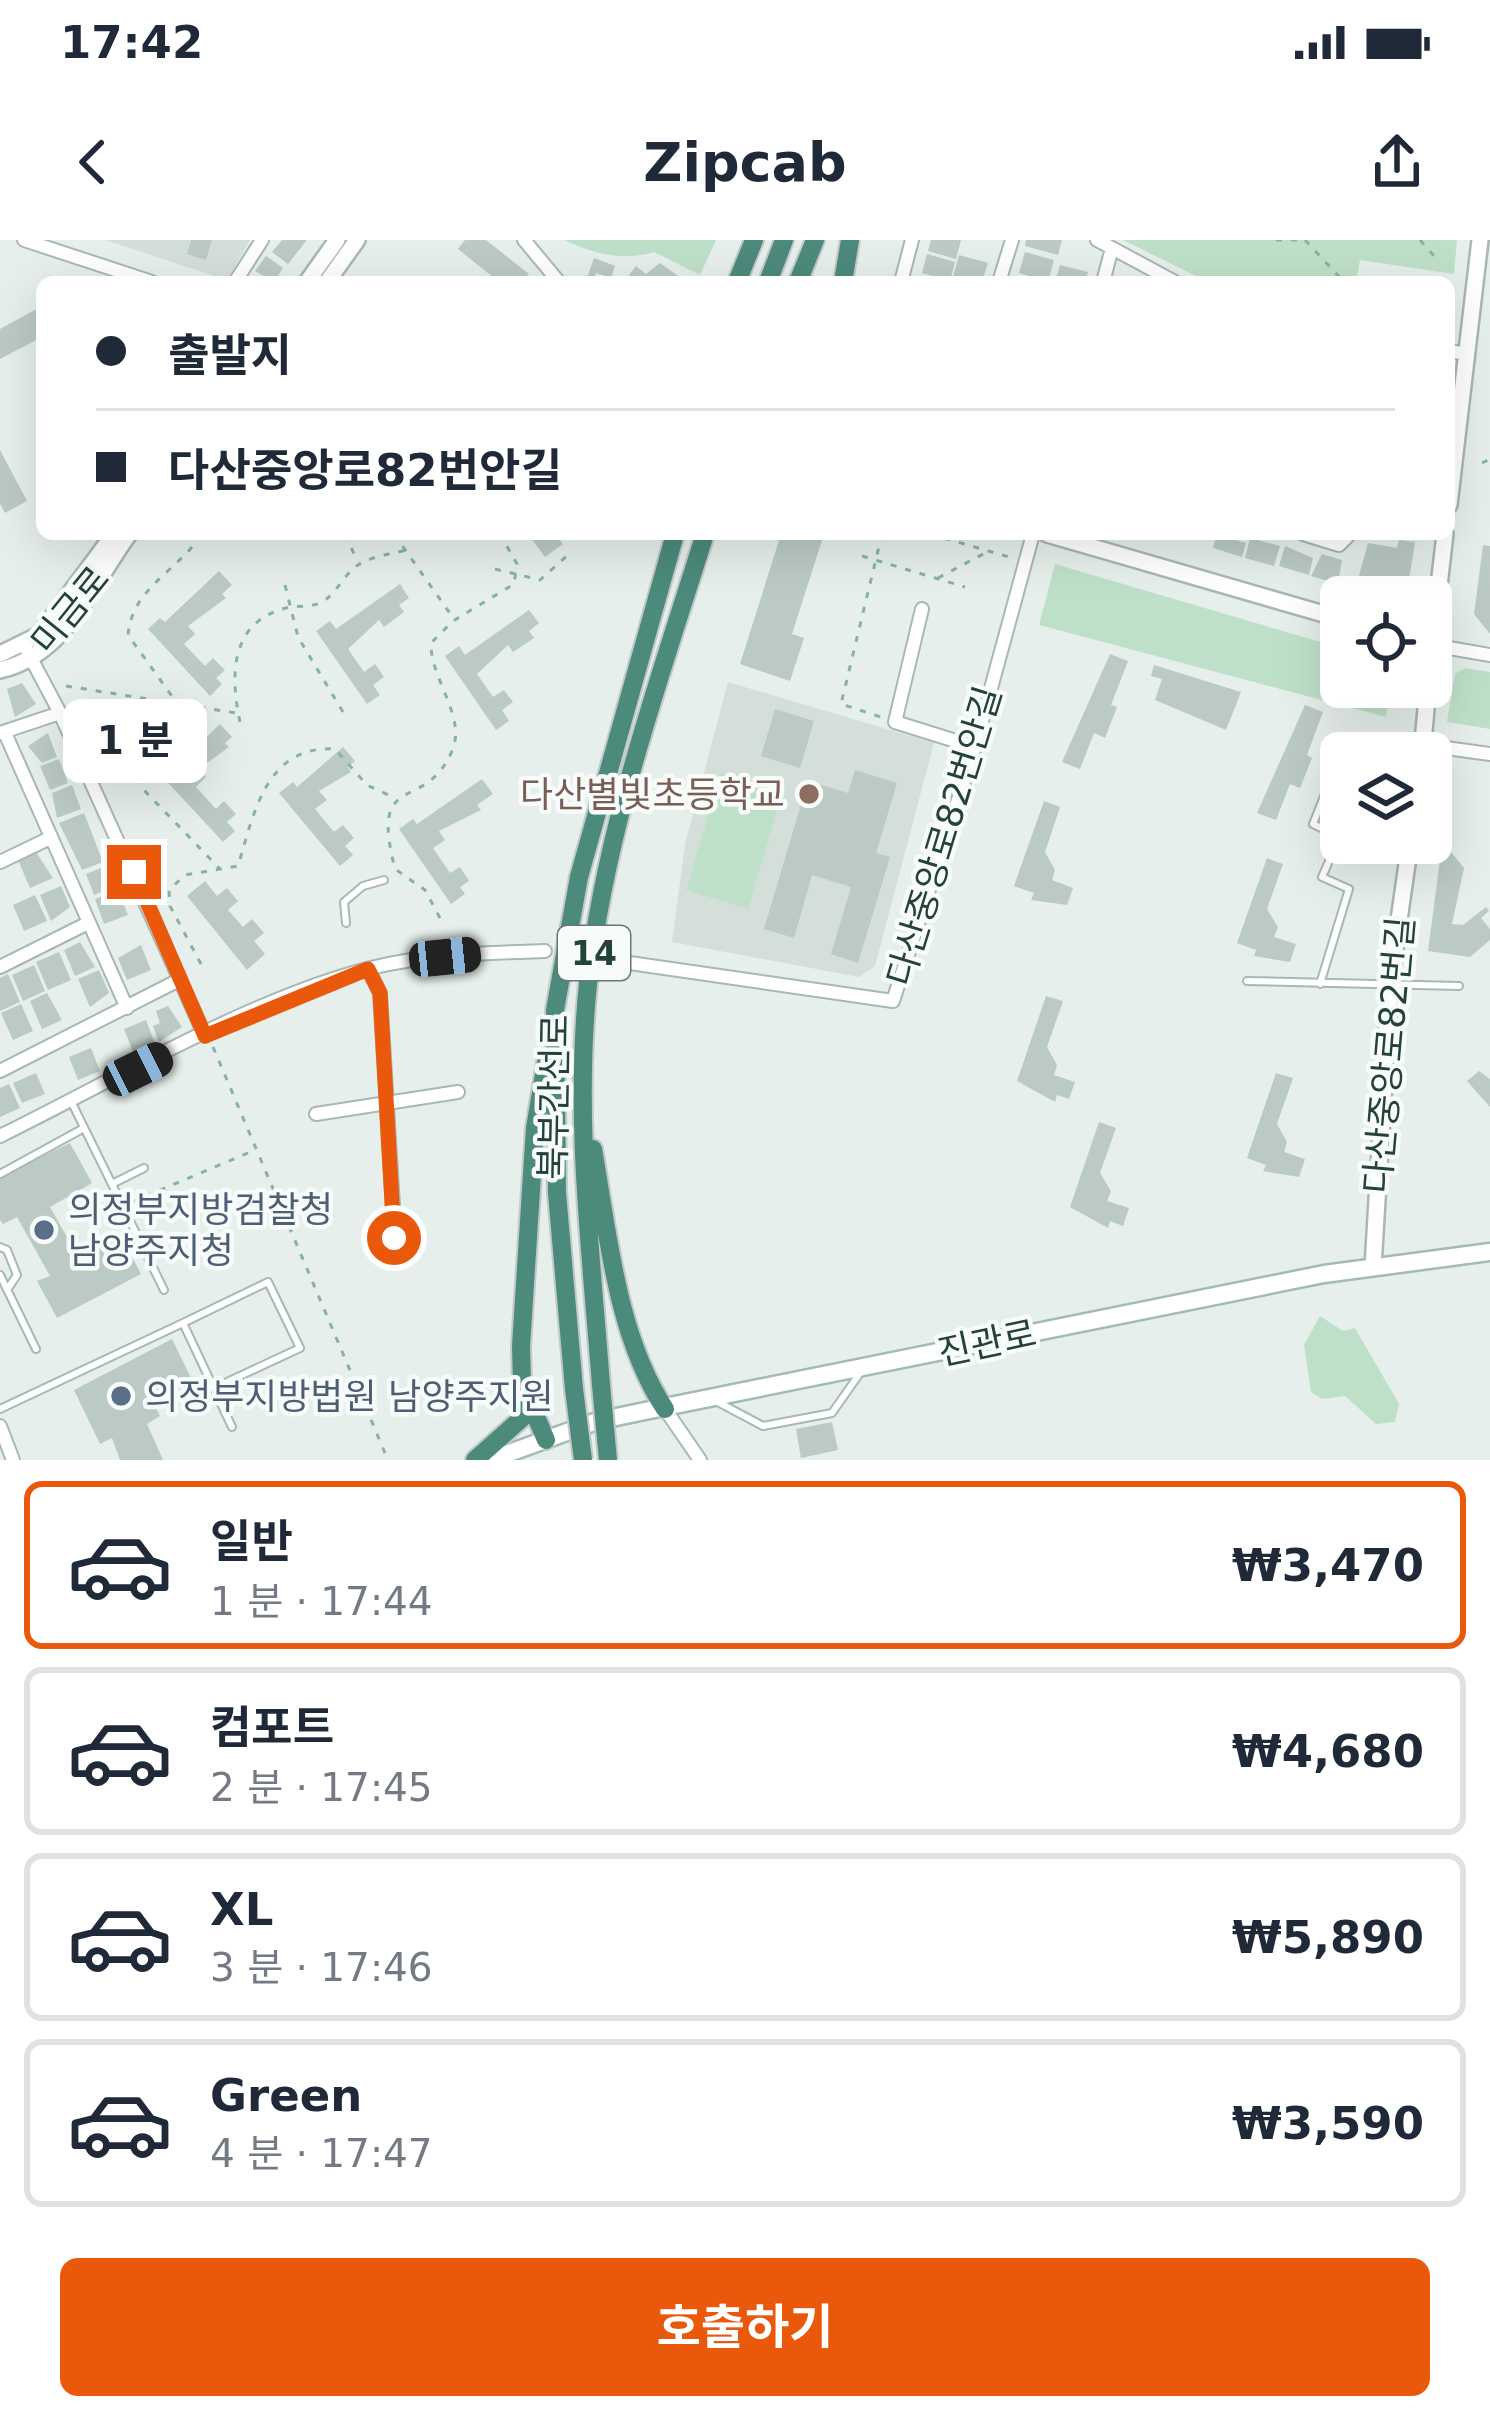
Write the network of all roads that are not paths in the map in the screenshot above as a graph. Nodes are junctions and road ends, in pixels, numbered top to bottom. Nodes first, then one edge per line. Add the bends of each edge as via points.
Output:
1 (24, 240) edge
2 (262, 240) edge
3 (337, 240) edge
4 (357, 240) edge
5 (524, 240) edge
6 (754, 240) edge
7 (784, 240) edge
8 (815, 240) edge
9 (850, 240) edge
10 (912, 240) edge
11 (1012, 240) edge
12 (1097, 240) edge
13 (1480, 240) edge
14 (52, 244) edge
15 (1112, 248) junction
16 (136, 276) edge
17 (239, 276) edge
18 (311, 276) edge
19 (331, 276) edge
20 (554, 276) edge
21 (739, 276) edge
22 (770, 276) edge
23 (800, 276) edge
24 (844, 276) edge
25 (903, 276) edge
26 (1001, 276) edge
27 (1105, 276) edge
28 (1164, 276) edge
29 (1455, 352) edge
30 (1468, 354) junction
31 (1455, 457) edge
32 (110, 540) edge
33 (125, 540) edge
34 (673, 540) edge
35 (703, 540) edge
36 (1031, 540) edge
37 (1068, 540) edge
38 (1444, 540) edge
39 (1440, 576) edge
40 (922, 609) dead end
41 (1320, 613) edge
42 (24, 645) junction
43 (1452, 650) edge
44 (0, 654) edge
45 (1490, 655) edge
46 (34, 660) junction
47 (0, 670) edge
48 (60, 713) junction
49 (2, 733) edge
50 (975, 748) junction
51 (1452, 751) edge
52 (1490, 754) edge
53 (48, 838) junction
54 (0, 862) edge
55 (1328, 864) edge
56 (1407, 864) edge
57 (384, 880) dead end
58 (346, 923) dead end
59 (86, 924) junction
60 (545, 951) dead end
61 (609, 960) dead end
62 (0, 967) edge
63 (368, 969) junction
64 (179, 980) junction
65 (1247, 981) dead end
66 (1390, 983) junction
67 (1320, 984) junction
68 (1459, 986) dead end
69 (127, 1008) junction
70 (555, 1010) junction
71 (205, 1036) junction
72 (0, 1071) edge
73 (582, 1087) junction
74 (458, 1092) dead end
75 (71, 1101) junction
76 (389, 1101) junction
77 (316, 1114) dead end
78 (85, 1128) junction
79 (0, 1136) edge
80 (144, 1168) dead end
81 (0, 1174) edge
82 (112, 1184) junction
83 (394, 1238) dead end
84 (0, 1247) edge
85 (1490, 1252) edge
86 (1372, 1267) junction
87 (0, 1275) edge
88 (7, 1290) junction
89 (164, 1290) dead end
90 (183, 1324) junction
91 (36, 1349) dead end
92 (863, 1368) junction
93 (522, 1384) junction
94 (214, 1388) junction
95 (713, 1399) junction
96 (0, 1409) edge
97 (664, 1409) junction
98 (0, 1426) edge
99 (232, 1426) dead end
100 (546, 1440) junction
101 (13, 1460) edge
102 (475, 1460) edge
103 (490, 1460) edge
104 (584, 1460) edge
105 (608, 1460) edge
106 (700, 1460) edge

1 - 14 street
2 - 17 street
3 - 18 street
4 - 19 street
5 - 20 street
6 - 21 highway
7 - 22 highway
8 - 23 highway
9 - 24 highway
10 - 25 street
11 - 26 street
12 - 15 street
13 - 30 street
14 - 16 street
15 - 27 street
15 - 28 street
29 - 30 street
30 - 31 street
32 - 42 street, 미금로
33 - 46 street, 미금로
34 - 70 highway, 북부간선로 / 14 via 579,877
35 - 73 highway, 북부간선로 / 14 via 624,795 589,983
36 - 50 street, 다산중앙로82번안길
37 - 41 street
38 - 39 street
40 - 50 street via 895,722
42 - 44 street, 미금로
42 - 46 street
43 - 45 street
46 - 47 street, 미금로
46 - 48 street
48 - 49 street
48 - 64 street
49 - 53 street
50 - 61 street, 다산중앙로82번안길 via 893,1001
51 - 52 street
53 - 54 street
53 - 59 street
55 - 67 lane via 1322,877 1349,889
56 - 66 street, 다산중앙로82번길
57 - 58 lane via 344,902
59 - 62 street
59 - 69 street
60 - 63 street
63 - 71 street
63 - 76 street via 380,993
64 - 69 street
64 - 71 street
65 - 67 lane
66 - 67 lane
66 - 68 lane
66 - 86 street, 다산중앙로82번길
69 - 72 street
70 - 93 highway via 535,1128
70 - 104 highway, 북부간선로 / 14, bridge via 557,1192
71 - 75 street
73 - 97 highway via 624,1306
73 - 105 highway, 북부간선로 / 14, bridge
74 - 76 street
75 - 78 lane
75 - 79 street
76 - 77 street
76 - 83 street
78 - 81 lane
78 - 82 lane
80 - 82 lane
82 - 89 lane
84 - 88 lane via 17,1275
85 - 86 main road, 진관로
86 - 92 main road, 진관로
87 - 88 lane
88 - 91 lane
90 - 94 lane
90 - 94 lane via 268,1282 299,1348
90 - 96 lane
92 - 95 main road, 진관로
92 - 95 lane via 832,1414 763,1426
93 - 100 highway
93 - 102 highway via 522,1418
94 - 99 lane
95 - 97 main road, 진관로
97 - 100 main road, 진관로
97 - 106 street
98 - 101 street
100 - 103 main road, 진관로

